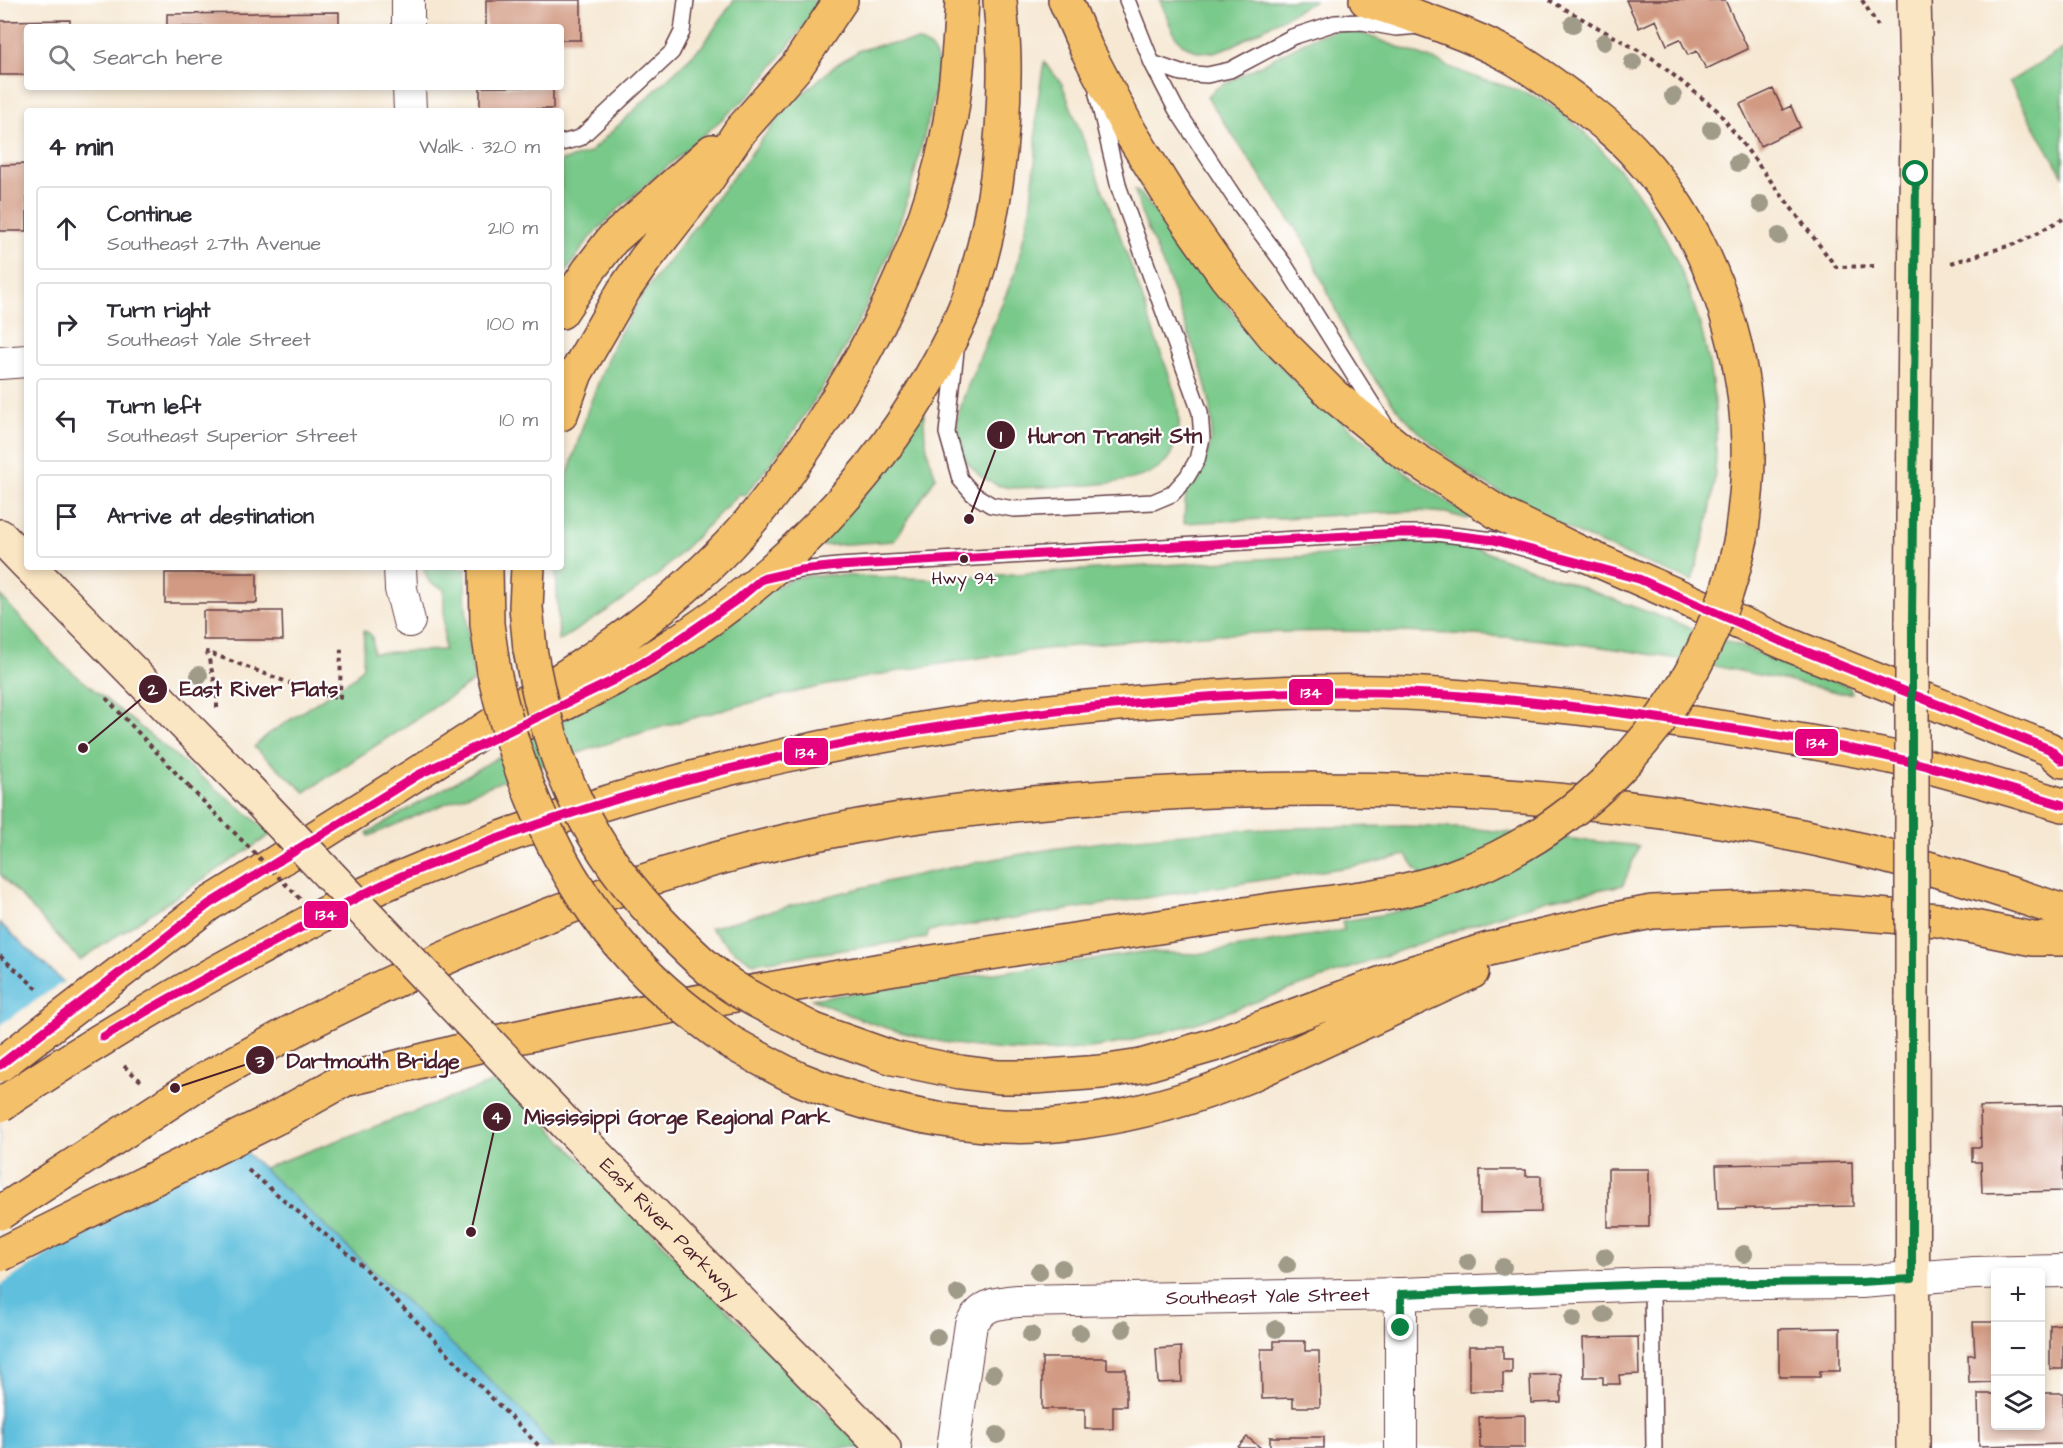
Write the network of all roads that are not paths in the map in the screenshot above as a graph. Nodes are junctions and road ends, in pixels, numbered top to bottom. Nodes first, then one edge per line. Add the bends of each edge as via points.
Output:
1 (408, 0) edge
2 (686, 0) edge
3 (842, 0) edge
4 (962, 0) edge
5 (1000, 0) edge
6 (1065, 0) edge
7 (1127, 0) edge
8 (1366, 0) edge
9 (1914, 0) edge
10 (408, 24) edge
11 (1437, 24) junction
12 (1086, 48) junction
13 (1152, 63) junction
14 (409, 90) edge
15 (410, 108) edge
16 (740, 131) junction
17 (564, 141) edge
18 (564, 308) edge
19 (960, 318) junction
20 (24, 362) edge
21 (0, 363) edge
22 (564, 406) edge
23 (1402, 451) junction
24 (0, 536) edge
25 (24, 561) edge
26 (33, 570) edge
27 (400, 570) edge
28 (486, 570) edge
29 (528, 570) edge
30 (762, 579) junction
31 (1639, 579) junction
32 (409, 621) dead end
33 (2063, 761) edge
34 (418, 775) junction
35 (2063, 805) edge
36 (2063, 911) edge
37 (1567, 930) junction
38 (2063, 939) edge
39 (0, 1065) edge
40 (0, 1105) edge
41 (0, 1213) edge
42 (0, 1255) edge
43 (2063, 1271) edge
44 (1912, 1279) junction
45 (1652, 1284) junction
46 (1401, 1294) junction
47 (884, 1448) edge
48 (953, 1448) edge
49 (1401, 1448) edge
50 (1654, 1448) edge
51 (1912, 1448) edge

1 - 10 street
2 - 17 lane via 682,32 672,52 580,138
3 - 16 highway via 797,66
4 - 34 highway via 958,69 942,160 917,241 874,337 804,451 751,523 668,601 614,644
5 - 19 highway via 1004,95 997,166 984,246
6 - 12 highway
7 - 13 lane
8 - 11 highway
9 - 44 street, bridge via 1917,113
11 - 13 lane via 1396,28 1362,22 1335,23 1292,37 1230,70 1207,75 1181,73
11 - 42 highway, bridge via 1511,56 1565,93 1639,156 1676,204 1711,271 1741,373 1748,477 1741,538 1722,607 1674,701 1600,788 1511,851 1448,879 1405,889 859,973 507,1039 344,1080 278,1117
12 - 19 lane via 1119,188 1200,412 1202,438 1197,460 1186,477 1172,494 1153,502 1014,509 991,505 974,494 960,479 947,433
12 - 23 highway via 1130,132 1173,201 1247,305 1333,394
13 - 23 lane via 1204,153 1284,264
14 - 15 street
16 - 18 highway via 704,156 612,240
16 - 22 highway via 624,290 590,345
19 - 30 highway via 928,384 875,462 797,548
20 - 21 street
23 - 31 highway via 1500,514
24 - 25 street, East River Parkway
26 - 47 street, East River Parkway, bridge
27 - 32 street
28 - 37 highway, bridge via 487,624 507,727 535,808 574,882 648,976 695,1016 730,1042 801,1079 842,1095 965,1123 1081,1123 1128,1114 1212,1091 1248,1076
29 - 37 highway, bridge via 526,607 540,702 573,797 608,860 696,959 735,988 814,1030 893,1058 999,1077 1141,1066 1188,1054 1404,975
30 - 31 lane via 838,566 1435,533 1494,540
30 - 34 highway via 660,653 612,681
31 - 33 highway via 1792,646 2049,749
34 - 39 highway, bridge via 209,904
35 - 40 highway, bridge via 1863,751 1585,707 1430,694 1313,692 1208,696 945,724 881,735 633,795 551,820 409,874 170,996
36 - 41 highway, bridge via 1894,859 1794,834 1614,807 1492,796 1381,790 1228,790 1019,803 896,818 784,841 685,868 470,946 302,1026 205,1079
37 - 38 highway via 1652,912 1778,907 1939,920 2033,939
43 - 44 street, Southeast Yale Street
44 - 45 street, Southeast Yale Street
44 - 51 street
45 - 46 street, Southeast Yale Street
45 - 50 lane
46 - 48 street, Southeast Yale Street via 1018,1300 995,1304 979,1312 971,1324
46 - 49 street

